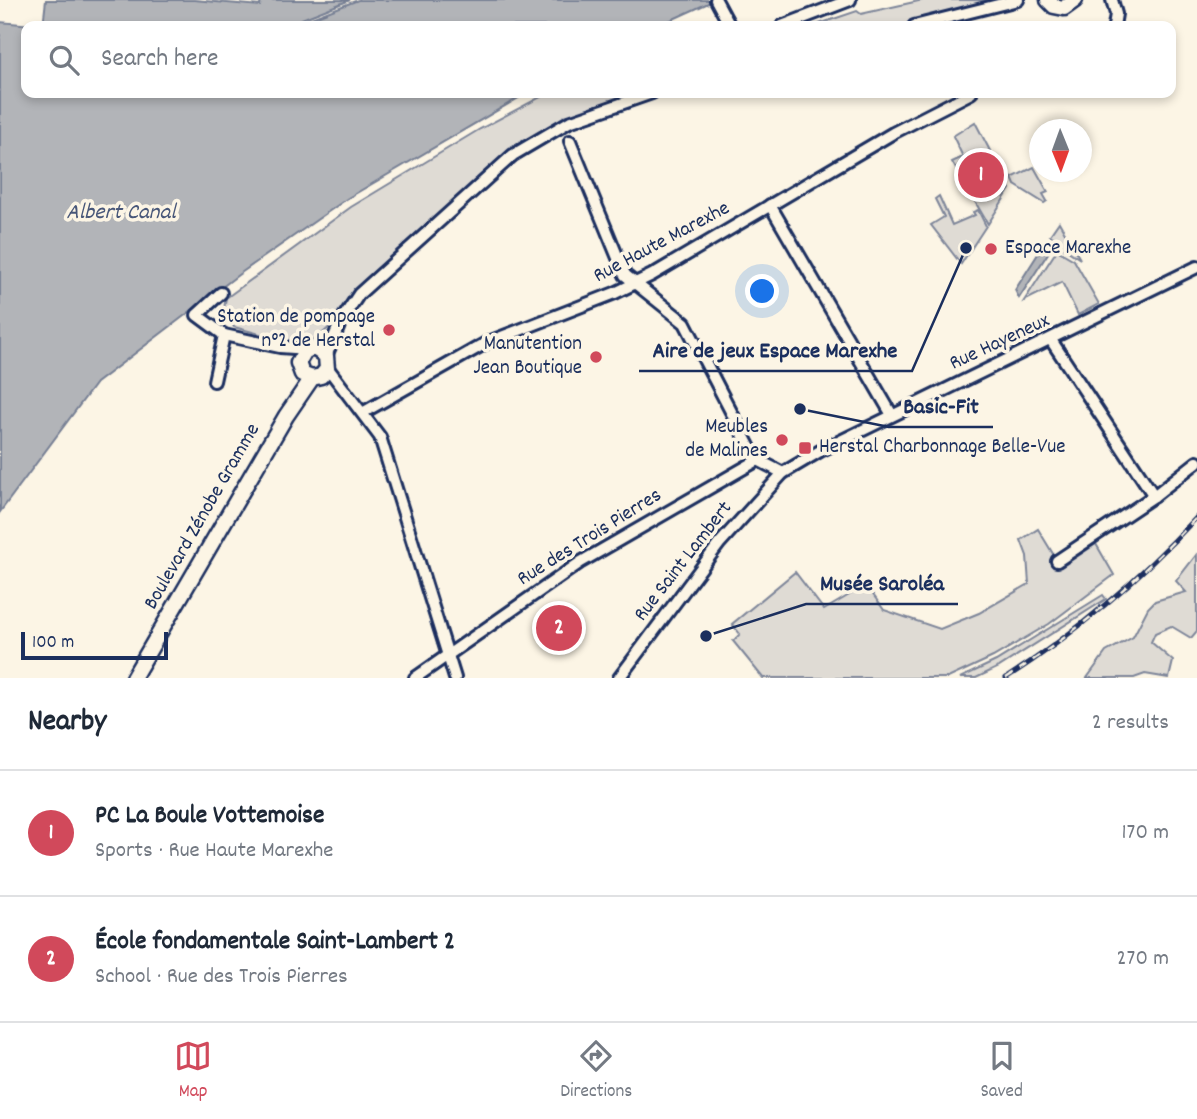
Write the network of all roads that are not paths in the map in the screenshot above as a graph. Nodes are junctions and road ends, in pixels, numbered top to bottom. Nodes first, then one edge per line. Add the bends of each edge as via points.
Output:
1 (716, 0) edge
2 (850, 0) edge
3 (1018, 0) edge
4 (1048, 0) edge
5 (1075, 0) edge
6 (1112, 0) edge
7 (727, 21) edge
8 (795, 21) edge
9 (934, 21) edge
10 (1115, 21) edge
11 (638, 98) edge
12 (961, 98) edge
13 (570, 141) dead end
14 (770, 205) junction
15 (1197, 267) edge
16 (633, 284) junction
17 (221, 293) dead end
18 (224, 335) junction
19 (1051, 340) junction
20 (303, 355) junction
21 (321, 369) junction
22 (214, 381) dead end
23 (364, 412) junction
24 (892, 415) junction
25 (758, 460) junction
26 (1197, 462) edge
27 (783, 473) junction
28 (1154, 496) junction
29 (1057, 561) dead end
30 (447, 654) junction
31 (134, 678) edge
32 (415, 678) edge
33 (455, 678) edge
34 (619, 678) edge

1 - 7 street
2 - 8 street
3 - 9 street
4 - 5 main road via 1063,8
6 - 10 street
11 - 21 street via 569,122 513,155 359,294 341,321
12 - 14 street, Rue Haute Marexhe
13 - 16 street via 625,275
14 - 16 street, Rue Haute Marexhe
14 - 24 street
15 - 19 street, Rue Hayeneux
16 - 23 street, Rue Haute Marexhe via 486,342
16 - 25 street via 685,323
17 - 18 street via 197,315
18 - 20 street
18 - 22 street
19 - 24 street, Rue Hayeneux
19 - 28 street
20 - 21 main road via 319,350
20 - 21 main road via 302,374
21 - 23 street
21 - 31 main road, Boulevard Zénobe Gramme via 286,416
23 - 30 street via 380,437
24 - 27 street, Rue Hayeneux
25 - 27 street
25 - 30 street, Rue des Trois Pierres via 582,562
26 - 28 street
27 - 34 street, Rue Saint Lambert via 719,544
28 - 29 street
30 - 32 street, Rue des Trois Pierres
30 - 33 street

